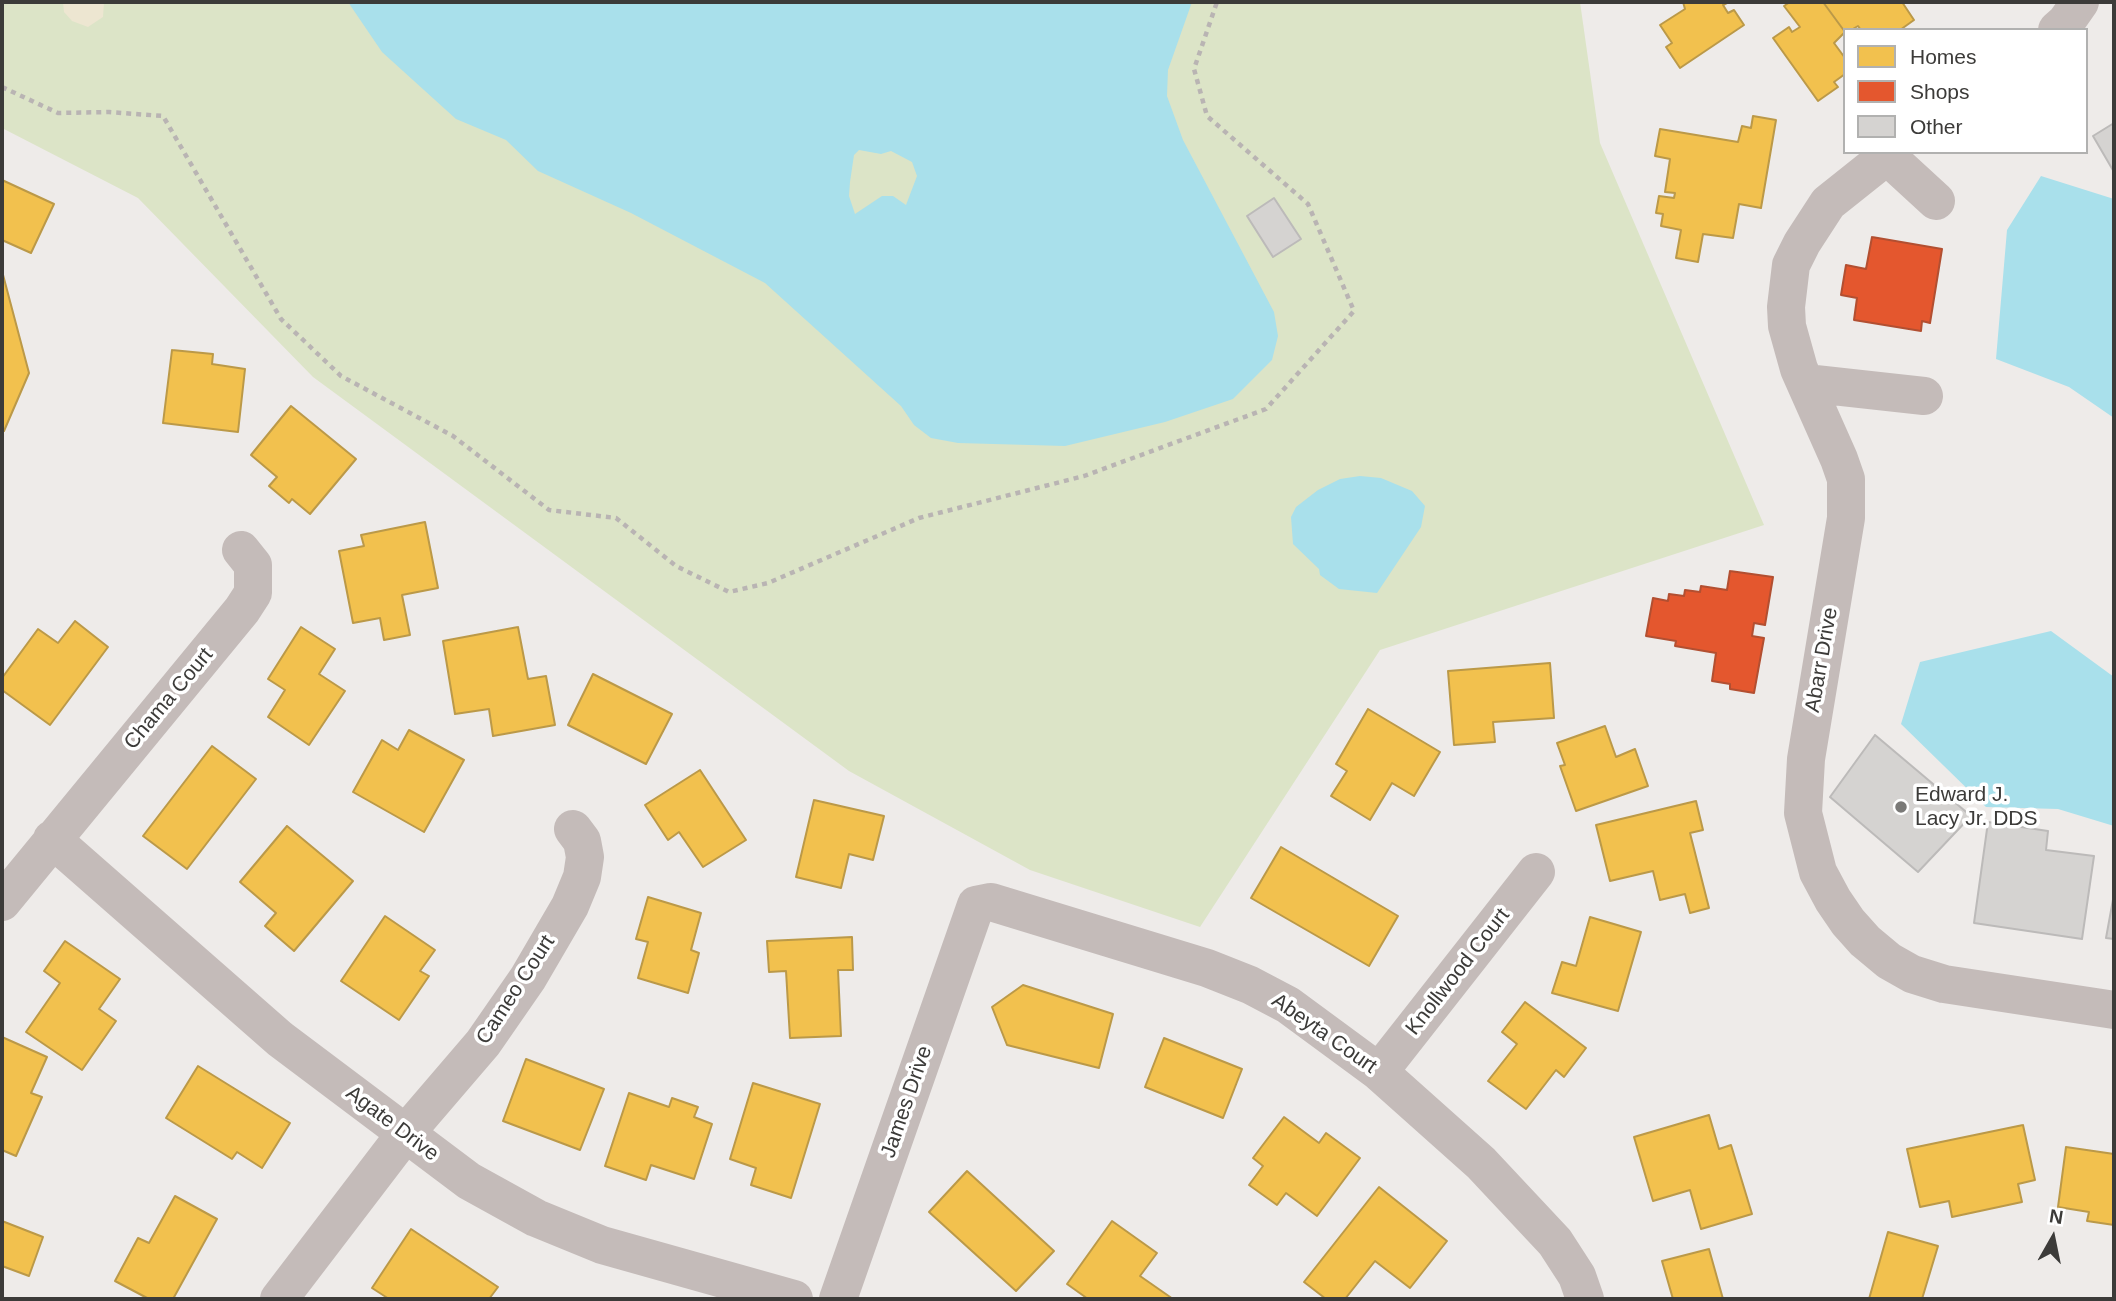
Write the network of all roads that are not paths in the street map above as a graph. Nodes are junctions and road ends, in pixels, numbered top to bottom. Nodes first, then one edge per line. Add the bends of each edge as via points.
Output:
1 (2080, 2) edge
2 (2059, 28) edge
3 (1890, 154) edge
4 (1936, 201) dead end
5 (1806, 383) junction
6 (1924, 396) dead end
7 (241, 550) dead end
8 (573, 829) dead end
9 (52, 839) junction
10 (1536, 872) dead end
11 (2, 902) edge
12 (976, 905) joint
13 (2114, 1010) edge
14 (1379, 1072) junction
15 (405, 1134) junction
16 (279, 1299) edge
17 (794, 1299) edge
18 (838, 1299) edge
19 (1586, 1299) edge

1 - 2 street
3 - 4 street
3 - 5 street, Abarr Drive via 1828,203 1791,265 1787,326
5 - 6 street
5 - 13 street, Abarr Drive via 1846,479 1846,519 1803,785 1803,813 1818,873 1833,901 1866,942 1912,974 1944,984
7 - 9 street, Chama Court via 253,565 253,593 242,610
8 - 15 street, Cameo Court via 582,841 585,857 570,906 528,978 482,1043
9 - 11 street, Chama Court
9 - 15 street, Agate Drive via 280,1039
10 - 14 street, Knollwood Court
12 - 14 street, Abeyta Court via 992,902 1250,985 1288,1005
12 - 18 street, James Drive
14 - 19 street, Abeyta Court via 1482,1163 1555,1242
15 - 16 street, Cameo Court
15 - 17 street, Agate Drive via 468,1181 602,1245

